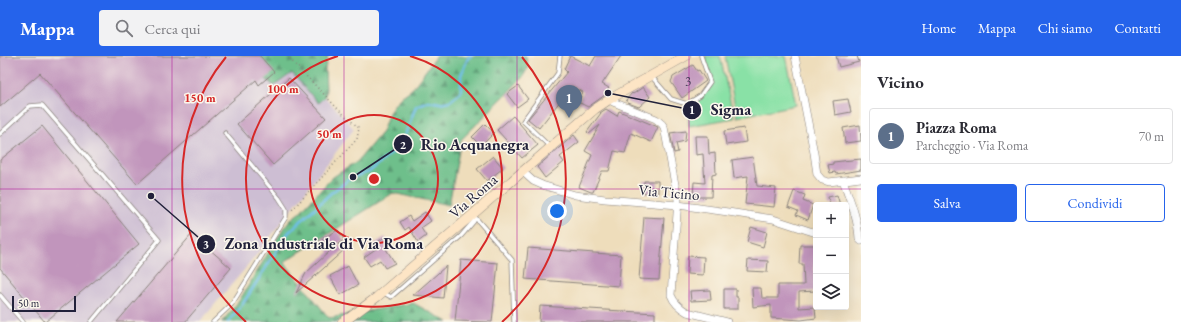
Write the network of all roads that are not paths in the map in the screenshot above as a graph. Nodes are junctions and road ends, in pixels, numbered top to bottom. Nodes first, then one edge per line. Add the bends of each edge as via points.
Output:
1 (560, 56) edge
2 (686, 56) edge
3 (701, 56) edge
4 (795, 56) edge
5 (652, 76) junction
6 (610, 99) junction
7 (225, 133) dead end
8 (0, 134) edge
9 (551, 148) junction
10 (523, 172) junction
11 (861, 178) edge
12 (843, 180) junction
13 (678, 205) junction
14 (473, 215) junction
15 (858, 217) edge
16 (813, 232) edge
17 (861, 241) edge
18 (0, 294) edge
19 (23, 322) edge
20 (91, 322) edge
21 (213, 322) edge
22 (342, 322) edge
23 (514, 322) edge
24 (727, 322) edge

1 - 9 lane via 558,73 523,121
2 - 5 street, Via Roma
3 - 5 lane via 710,82 700,96 686,104 671,99
4 - 12 street via 817,174 826,182
5 - 6 street, Via Roma
6 - 9 street, Via Roma
6 - 13 street via 662,124
7 - 21 lane via 279,198 286,209 286,217 232,304
8 - 20 lane via 30,106 42,105 159,240
9 - 10 street, Via Roma
10 - 13 street, Via Ticino via 542,185 575,194 605,200
10 - 14 street, Via Roma
11 - 12 street
12 - 15 street
13 - 16 street, Via Ticino via 773,219
13 - 24 street via 671,295 673,300 687,312
14 - 22 street, Via Roma via 383,292
14 - 23 lane via 512,260
15 - 17 street
18 - 19 lane

